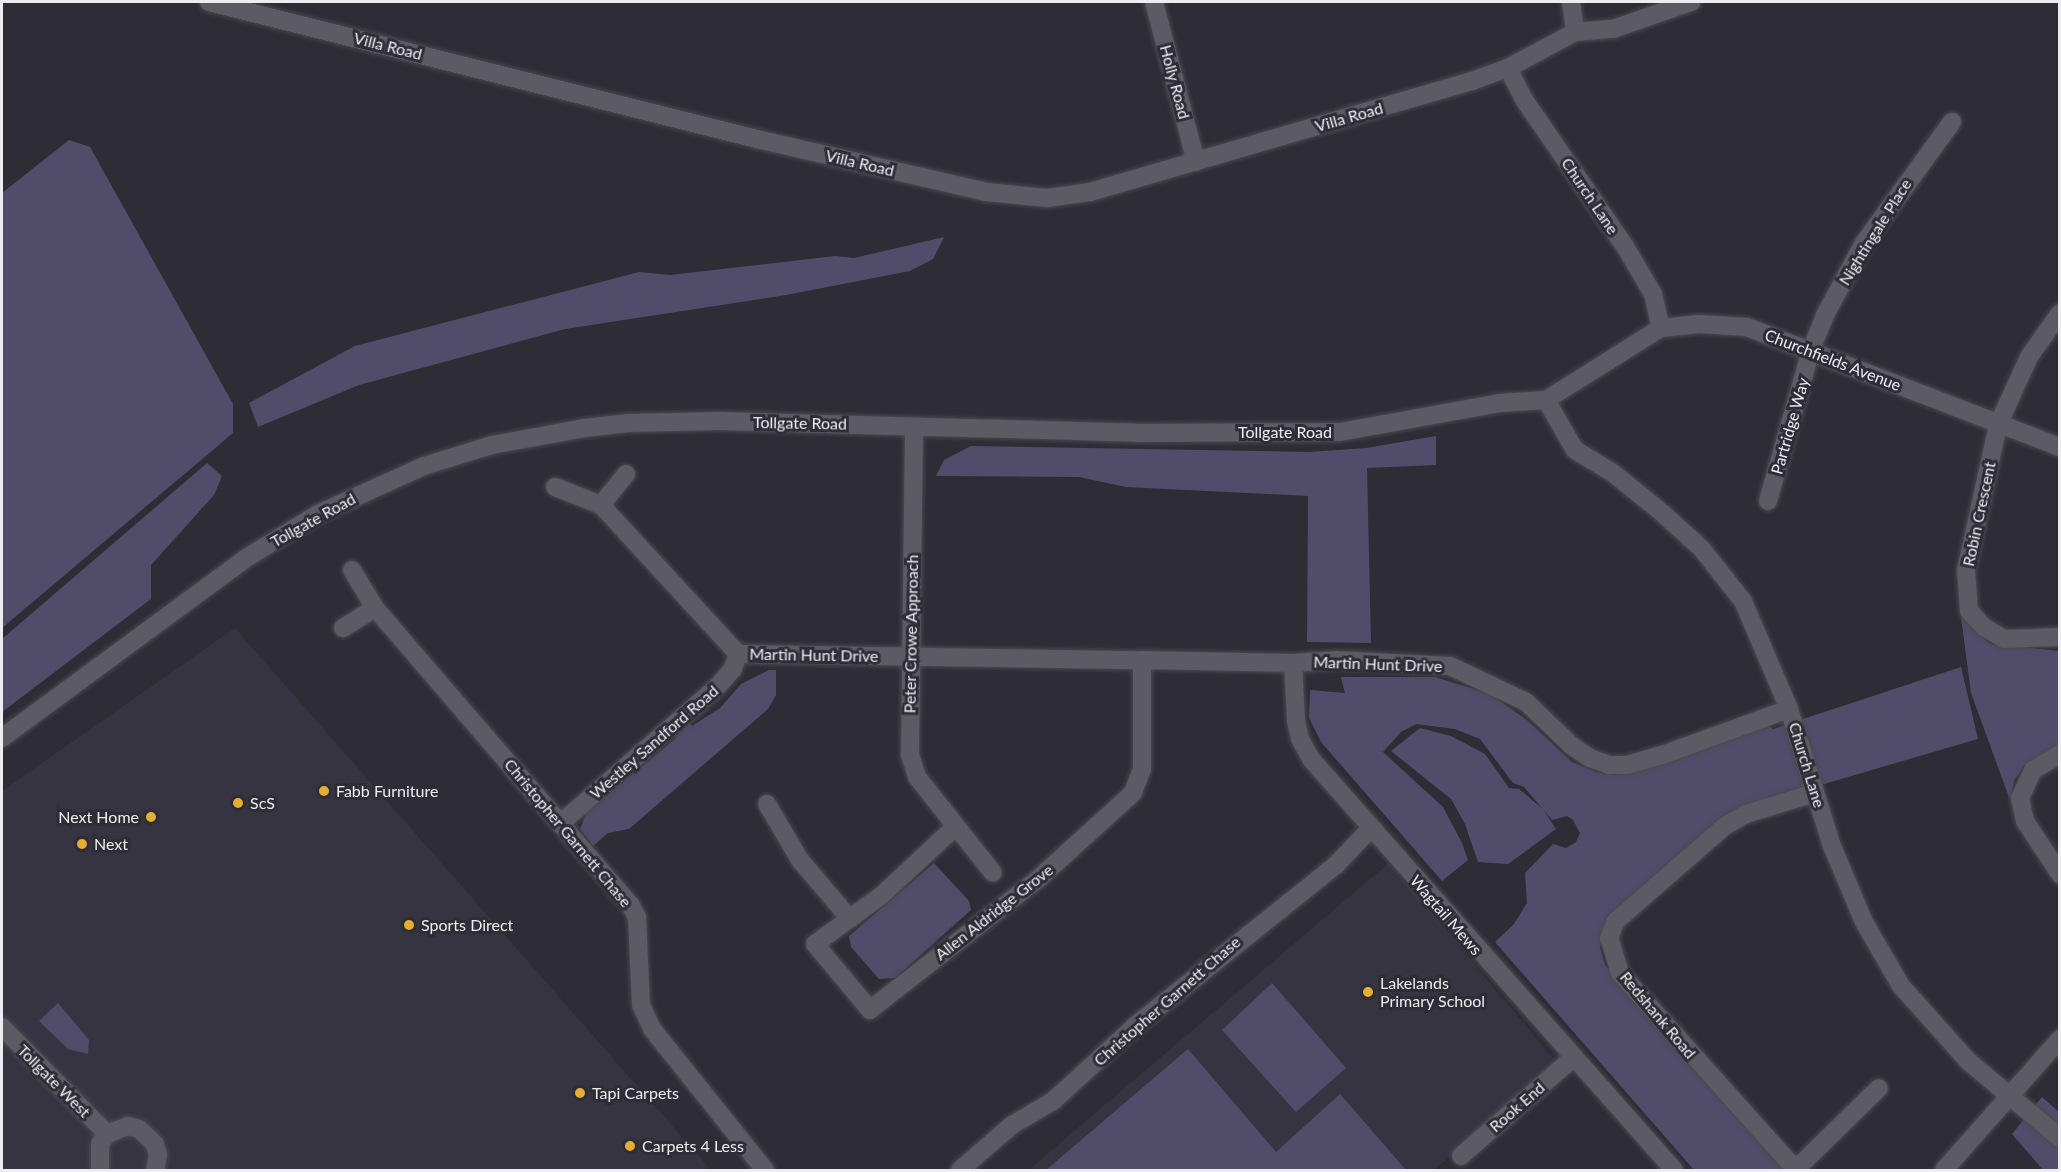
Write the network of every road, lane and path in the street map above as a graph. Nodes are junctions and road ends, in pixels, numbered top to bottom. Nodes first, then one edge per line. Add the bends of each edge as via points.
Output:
1 (209, 2) edge
2 (1154, 2) edge
3 (1572, 2) edge
4 (1691, 2) edge
5 (1575, 33) junction
6 (1508, 68) junction
7 (1952, 122) dead end
8 (1196, 162) junction
9 (2060, 313) edge
10 (1661, 328) junction
11 (1811, 350) junction
12 (1546, 400) junction
13 (1998, 425) junction
14 (914, 427) junction
15 (2060, 447) edge
16 (626, 474) dead end
17 (555, 487) dead end
18 (1768, 501) dead end
19 (601, 505) junction
20 (352, 570) dead end
21 (375, 608) junction
22 (343, 628) dead end
23 (2060, 637) edge
24 (738, 654) junction
25 (913, 656) junction
26 (1142, 660) junction
27 (1293, 663) junction
28 (1789, 709) junction
29 (2, 738) edge
30 (2060, 754) edge
31 (1815, 794) junction
32 (767, 804) dead end
33 (561, 823) junction
34 (955, 827) junction
35 (1371, 828) junction
36 (993, 873) dead end
37 (2060, 874) edge
38 (850, 919) junction
39 (2, 1027) edge
40 (2060, 1039) edge
41 (1573, 1058) junction
42 (1879, 1088) dead end
43 (2008, 1097) junction
44 (107, 1134) junction
45 (2060, 1138) edge
46 (1461, 1156) dead end
47 (100, 1170) edge
48 (155, 1170) edge
49 (765, 1170) edge
50 (960, 1170) edge
51 (1674, 1170) edge
52 (1795, 1170) edge
53 (1944, 1170) edge

1 - 8 street, Villa Road via 757,139 1008,196 1047,198 1090,192
2 - 8 street, Holly Road
3 - 5 street
4 - 5 street via 1613,29
5 - 6 street, Villa Road
6 - 8 street, Villa Road
6 - 10 street, Church Lane via 1525,101 1632,257 1653,294
7 - 11 street, Nightingale Place via 1864,243
9 - 13 street, Robin Crescent via 2029,357
10 - 11 street, Churchfields Avenue via 1699,324 1747,327
10 - 12 street, Tollgate Road
11 - 13 street, Churchfields Avenue
11 - 18 street, Partridge Way
12 - 14 street, Tollgate Road via 1499,403 1340,432 1136,433
12 - 28 street, Church Lane via 1575,450 1613,473 1701,548 1743,602
13 - 15 street, Churchfields Avenue
13 - 23 street, Robin Crescent via 1966,570 1969,611 1984,627 2004,639
14 - 25 street, Peter Crowe Approach
14 - 29 street, Tollgate Road via 740,421 628,423 546,434 424,466 318,514 243,560
16 - 19 street
17 - 19 street, Martin Hunt Drive
19 - 24 street, Martin Hunt Drive via 719,638
20 - 21 street, Christopher Garnett Chase
21 - 22 street
21 - 33 street, Christopher Garnett Chase
24 - 25 street, Martin Hunt Drive
24 - 33 street, Westley Sandford Road via 733,669 718,686
25 - 26 street, Martin Hunt Drive
25 - 34 street, Peter Crowe Approach via 910,754 917,777
26 - 27 street, Martin Hunt Drive
26 - 38 street, Allen Aldridge Grove via 1142,769 1133,793 1046,872 870,1010 815,944
27 - 28 street, Martin Hunt Drive via 1336,660 1450,666 1503,687 1526,702 1572,746 1609,765 1628,765 1665,754
27 - 35 street, Wagtail Mews via 1300,739 1311,759
28 - 31 street, Church Lane
30 - 37 street via 2033,770 2020,798 2025,821
31 - 43 street, Church Lane via 1863,921 1900,986 1960,1053
31 - 52 street, Redshank Road via 1746,814 1725,826 1616,921 1609,938 1620,973
32 - 38 street via 800,860
33 - 49 street, Christopher Garnett Chase via 637,917 641,1005 652,1029
34 - 36 street, Peter Crowe Approach
34 - 38 street, Allen Aldridge Grove via 882,895
35 - 41 street, Wagtail Mews
35 - 50 street, Christopher Garnett Chase via 1336,865 1135,1026 1053,1101 1012,1125
39 - 44 street, Tollgate West
40 - 43 street
41 - 46 street, Rook End
41 - 51 street, Wagtail Mews
42 - 52 street
43 - 45 street, Church Lane
43 - 53 street
44 - 47 street via 97,1156
44 - 48 street via 128,1126 149,1135 158,1155

